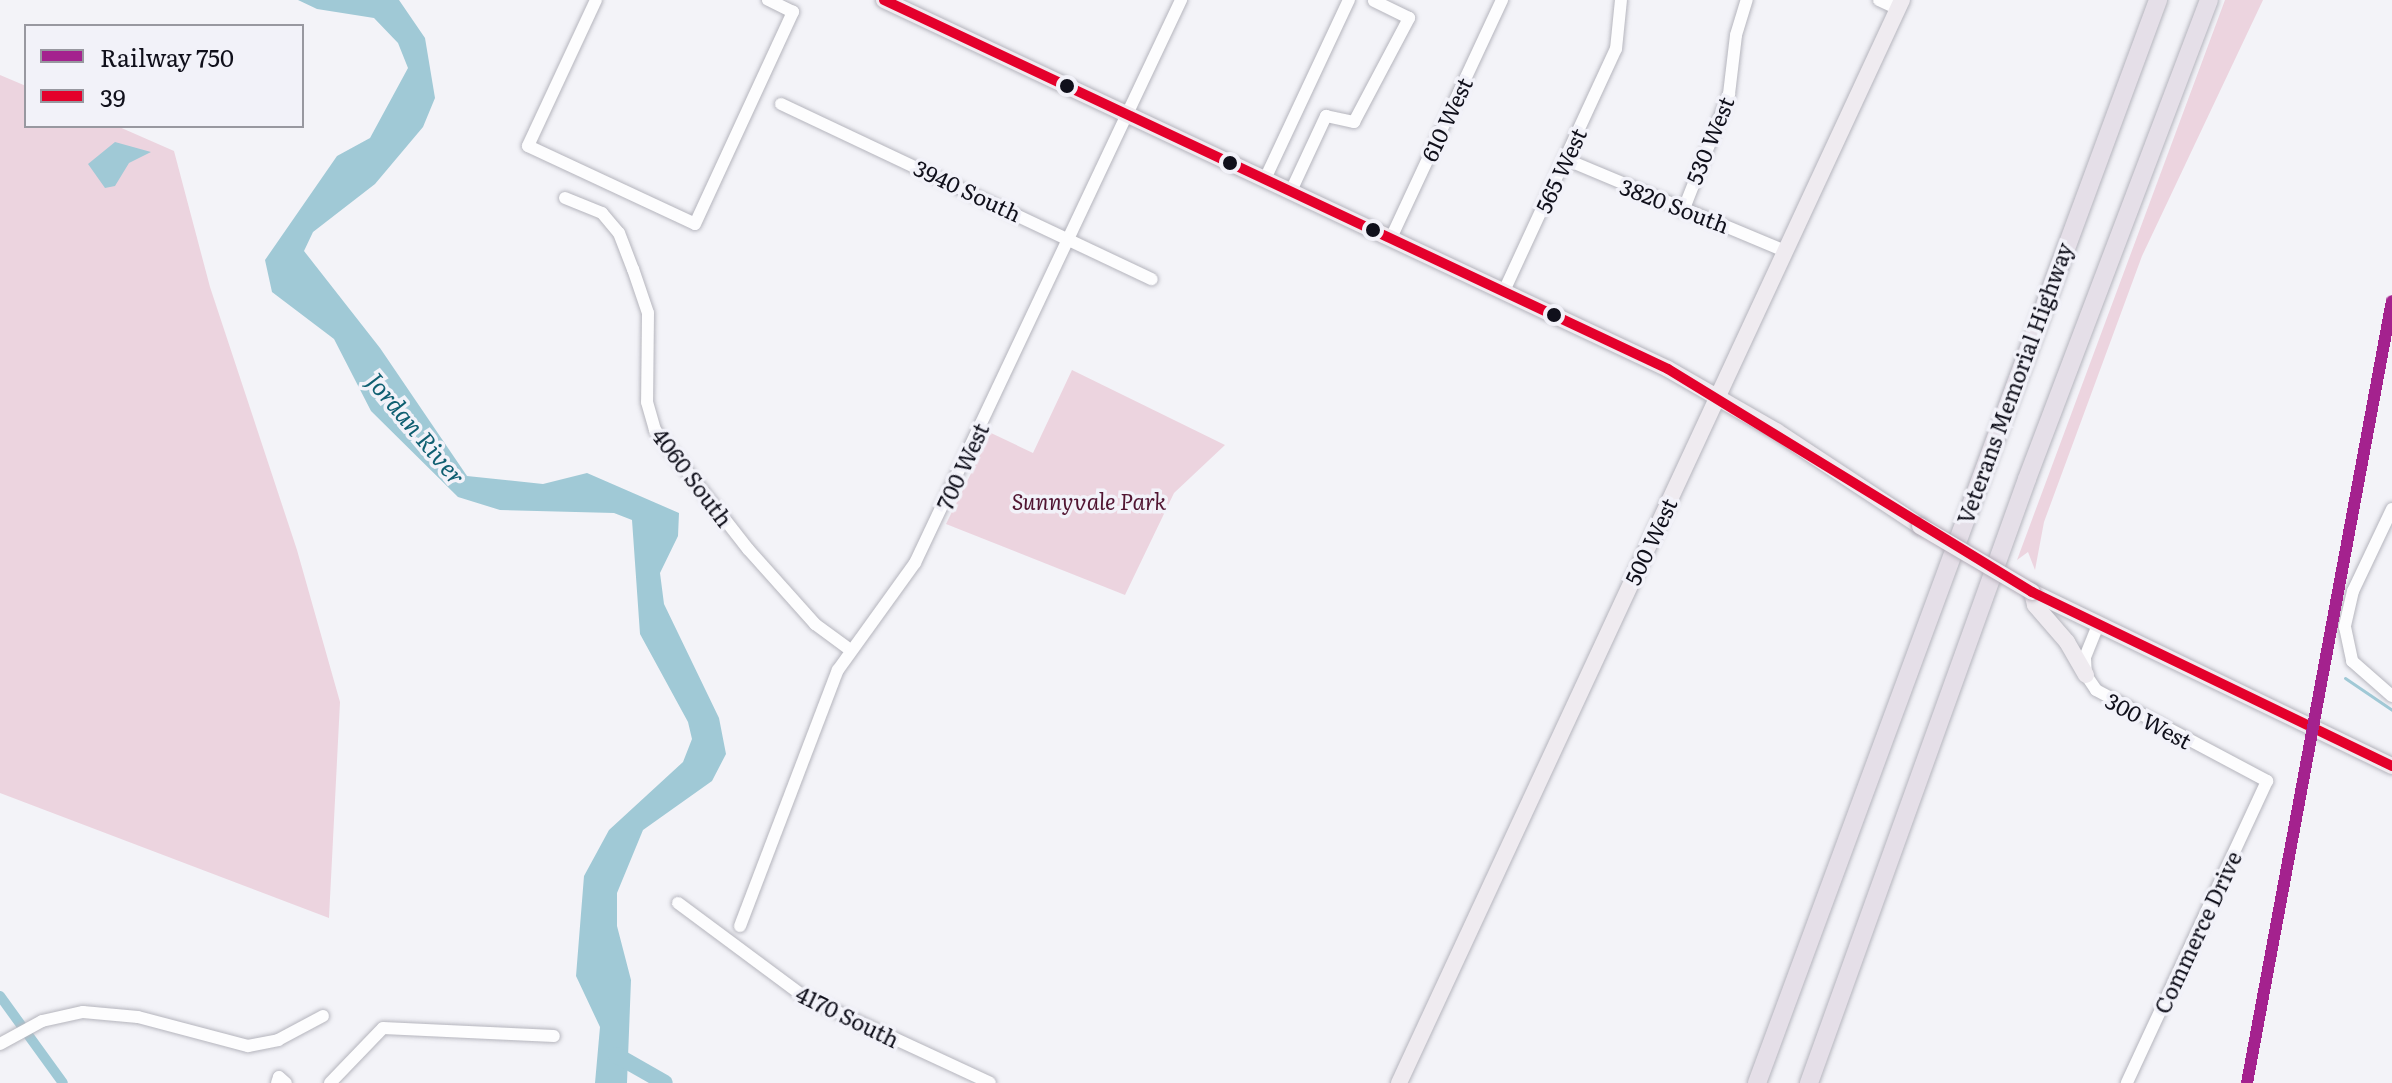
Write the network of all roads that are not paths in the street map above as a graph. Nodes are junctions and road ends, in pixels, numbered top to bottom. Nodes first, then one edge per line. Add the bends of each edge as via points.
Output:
1 (596, 0) edge
2 (768, 0) edge
3 (884, 0) edge
4 (1181, 0) edge
5 (1349, 0) edge
6 (1502, 0) edge
7 (1621, 0) edge
8 (1747, 0) edge
9 (1879, 0) edge
10 (2158, 0) edge
11 (2209, 0) edge
12 (1374, 1) edge
13 (1900, 4) edge
14 (781, 104) dead end
15 (1128, 114) junction
16 (1565, 159) junction
17 (1265, 179) junction
18 (1291, 191) junction
19 (565, 198) dead end
20 (1683, 211) junction
21 (1071, 237) junction
22 (1391, 238) junction
23 (1785, 251) junction
24 (1152, 279) dead end
25 (1504, 291) junction
26 (1716, 395) junction
27 (2392, 509) edge
28 (2032, 592) junction
29 (2098, 625) junction
30 (849, 649) junction
31 (2086, 675) junction
32 (2392, 696) edge
33 (2392, 766) edge
34 (2267, 781) joint
35 (678, 903) dead end
36 (740, 926) dead end
37 (323, 1016) dead end
38 (554, 1036) dead end
39 (0, 1044) edge
40 (330, 1083) edge
41 (990, 1083) edge
42 (1399, 1083) edge
43 (1757, 1083) edge
44 (1809, 1083) edge
45 (2127, 1083) edge

1 - 2 street via 528,146 695,224 793,12
3 - 15 main road
4 - 15 street, 700 West
5 - 17 street
6 - 22 street, 610 West
7 - 16 street, 565 West via 1616,49
8 - 20 street, 530 West via 1726,105
9 - 13 street
10 - 43 highway, Veterans Memorial Highway
11 - 44 highway, Veterans Memorial Highway via 2017,508
12 - 18 street via 1409,18 1354,122 1326,116
13 - 23 main road, 500 West
14 - 21 street, 3940 South
15 - 17 main road
15 - 21 street, 700 West
16 - 20 street, 3820 South
16 - 25 street, 565 West
17 - 18 main road
18 - 22 main road
19 - 30 street, 4060 South via 602,213 619,233 633,269 649,322 647,402 655,430 748,549 815,624
20 - 23 street, 3820 South via 1706,215
21 - 24 street, 3940 South
21 - 30 street, 700 West via 915,563
22 - 25 main road
23 - 26 main road, 500 West
25 - 26 main road
26 - 28 main road, bridge
26 - 42 main road, 500 West
27 - 32 street via 2353,591 2345,627 2352,661
28 - 29 main road
28 - 31 main road via 2035,605 2067,642
29 - 31 street, 300 West via 2085,658
29 - 33 main road
30 - 36 street, 700 West via 816,719
31 - 34 street, 300 West via 2109,702
34 - 45 street, Commerce Drive
35 - 41 street, 4170 South via 803,996
37 - 39 street via 278,1040 248,1046 104,1012 32,1025
38 - 40 street via 383,1028

